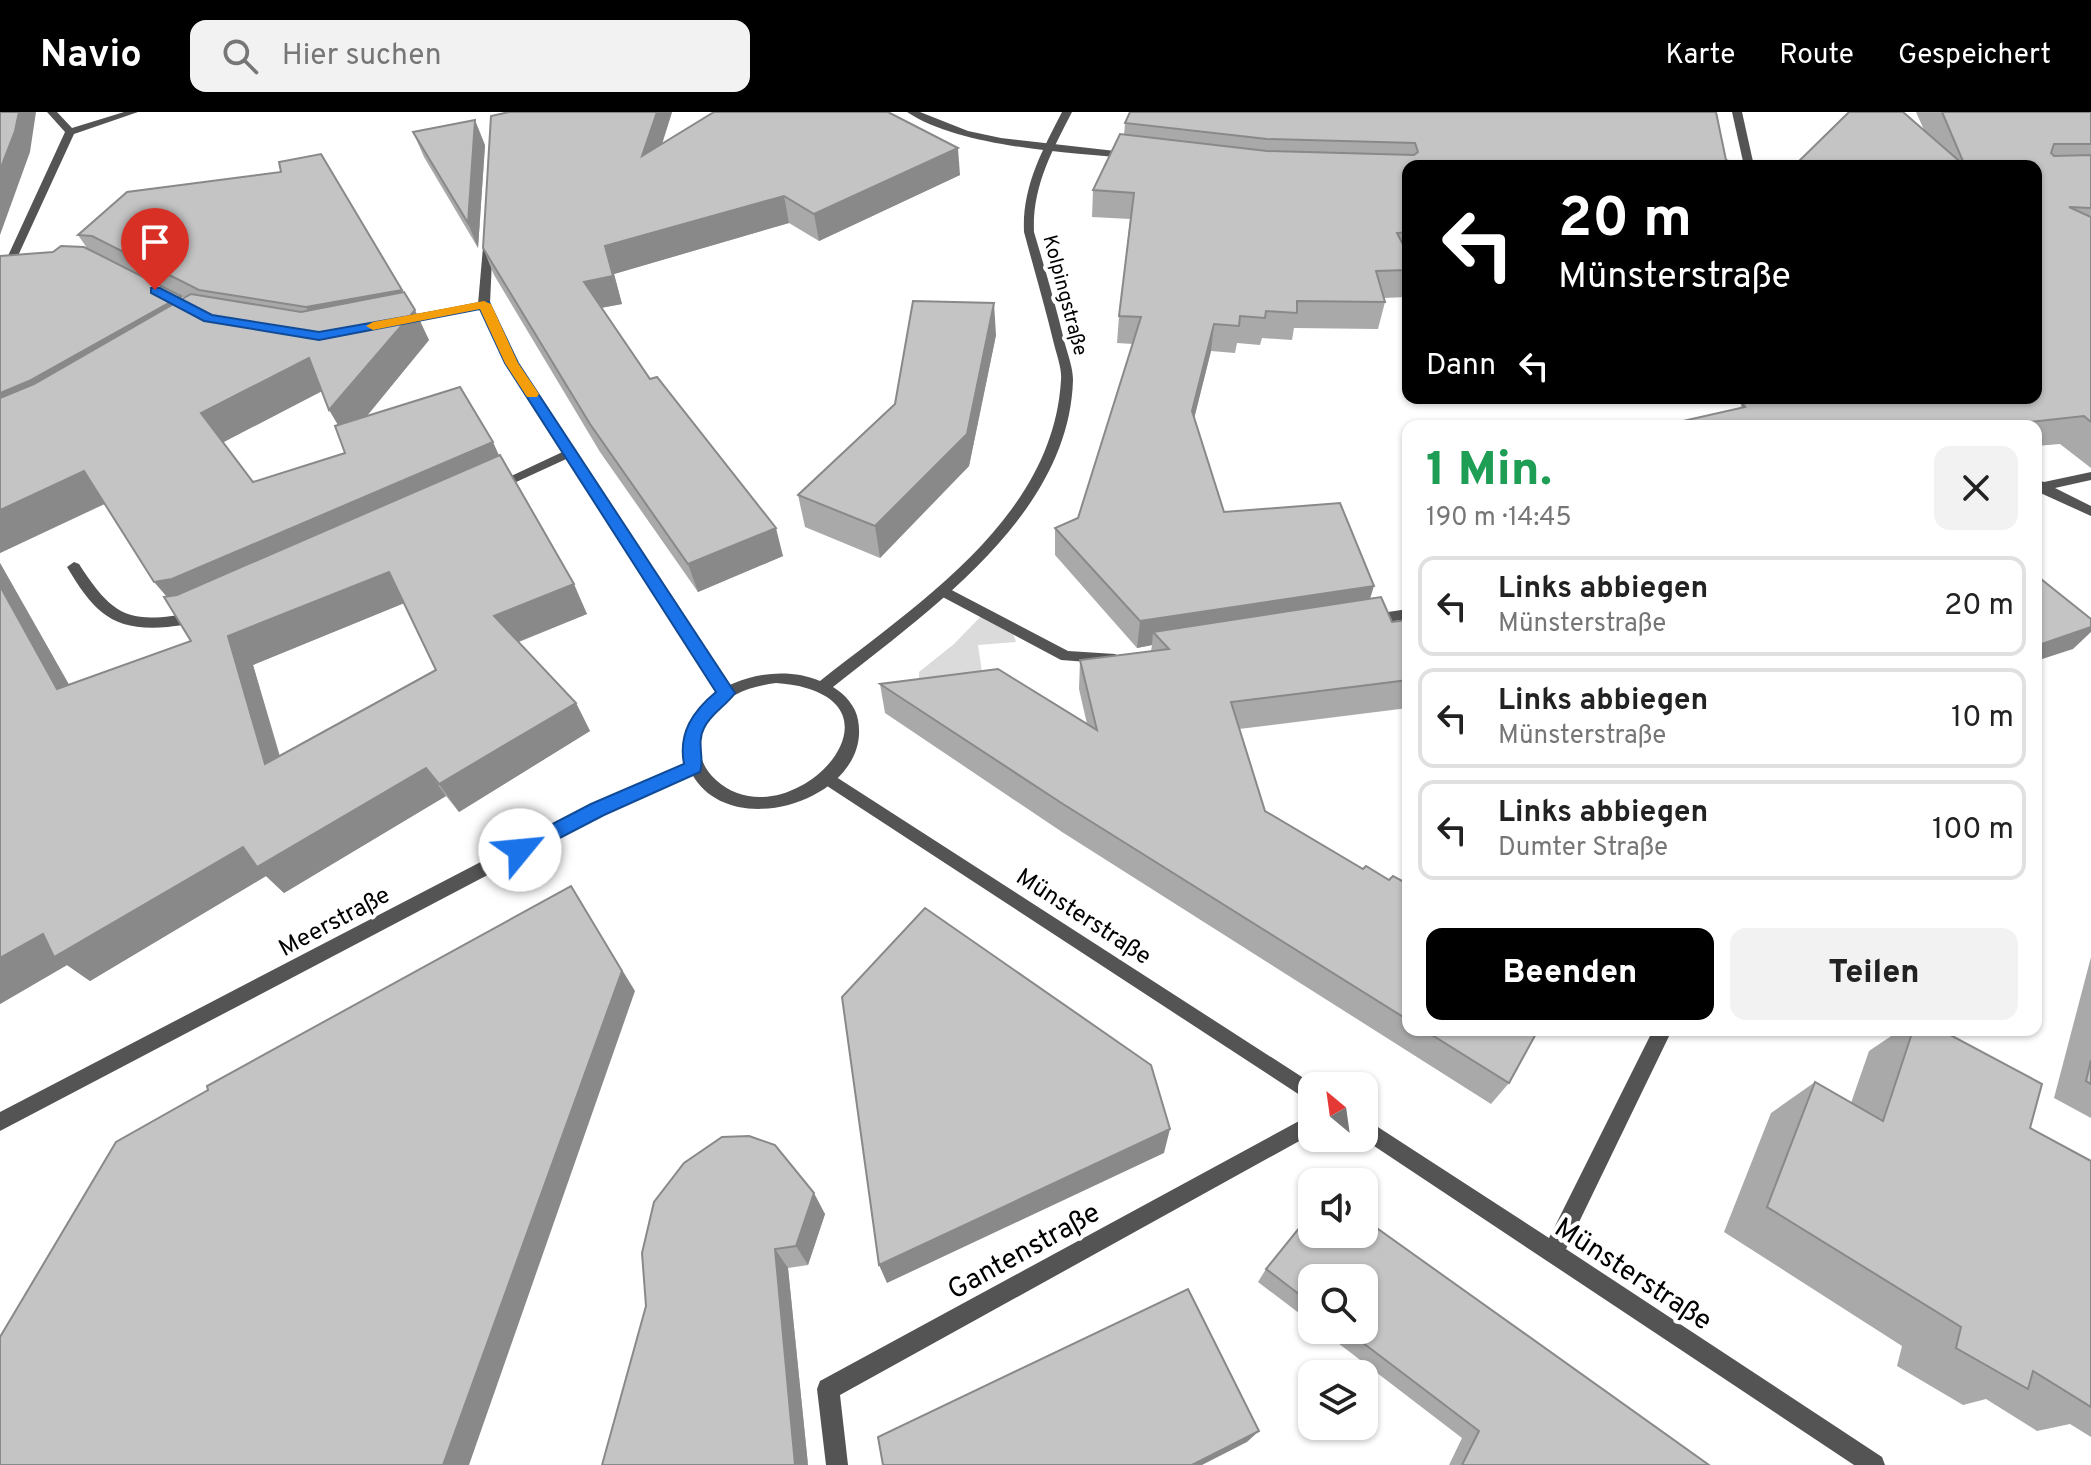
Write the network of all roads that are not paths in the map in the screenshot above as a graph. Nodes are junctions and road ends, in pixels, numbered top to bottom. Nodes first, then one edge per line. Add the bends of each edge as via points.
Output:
1 (52, 112) edge
2 (133, 112) edge
3 (912, 112) edge
4 (1067, 112) edge
5 (1737, 112) edge
6 (70, 132) junction
7 (1050, 146) junction
8 (1141, 157) edge
9 (1748, 160) edge
10 (488, 231) edge
11 (6, 259) edge
12 (27, 259) edge
13 (484, 304) junction
14 (379, 325) edge
15 (571, 452) junction
16 (2091, 476) edge
17 (2042, 485) edge
18 (2042, 488) edge
19 (487, 490) edge
20 (2091, 512) edge
21 (74, 567) dead end
22 (942, 590) junction
23 (214, 611) edge
24 (1402, 615) edge
25 (1346, 624) edge
26 (1131, 657) edge
27 (824, 686) junction
28 (726, 693) junction
29 (693, 767) junction
30 (830, 779) junction
31 (1660, 1036) edge
32 (1298, 1085) edge
33 (0, 1122) edge
34 (1298, 1132) edge
35 (1378, 1137) edge
36 (1553, 1253) junction
37 (837, 1465) edge
38 (1874, 1465) edge

1 - 6 street
2 - 6 street
3 - 7 street via 965,133
4 - 7 street, Kolpingstraße
5 - 9 street
6 - 11 street
7 - 8 street
7 - 22 street, Kolpingstraße via 1027,212 1067,378 1055,442 1015,516
10 - 13 street
11 - 12 street
13 - 14 street
13 - 15 street via 511,363
15 - 19 street
15 - 28 street
16 - 17 street
18 - 20 street
21 - 23 street via 103,608 136,622 172,622
22 - 26 street via 1066,656
22 - 27 street, Kolpingstraße
24 - 25 street
27 - 28 street via 776,677
27 - 30 street via 845,703 854,728 849,755
28 - 29 street via 695,727
29 - 30 street via 709,788 736,801 757,803 801,796
29 - 33 street, Meerstraße via 598,809
30 - 32 street, Münsterstraße
31 - 36 street
34 - 37 street, Gantenstraße via 828,1389
35 - 36 street, Münsterstraße
36 - 38 street, Münsterstraße

